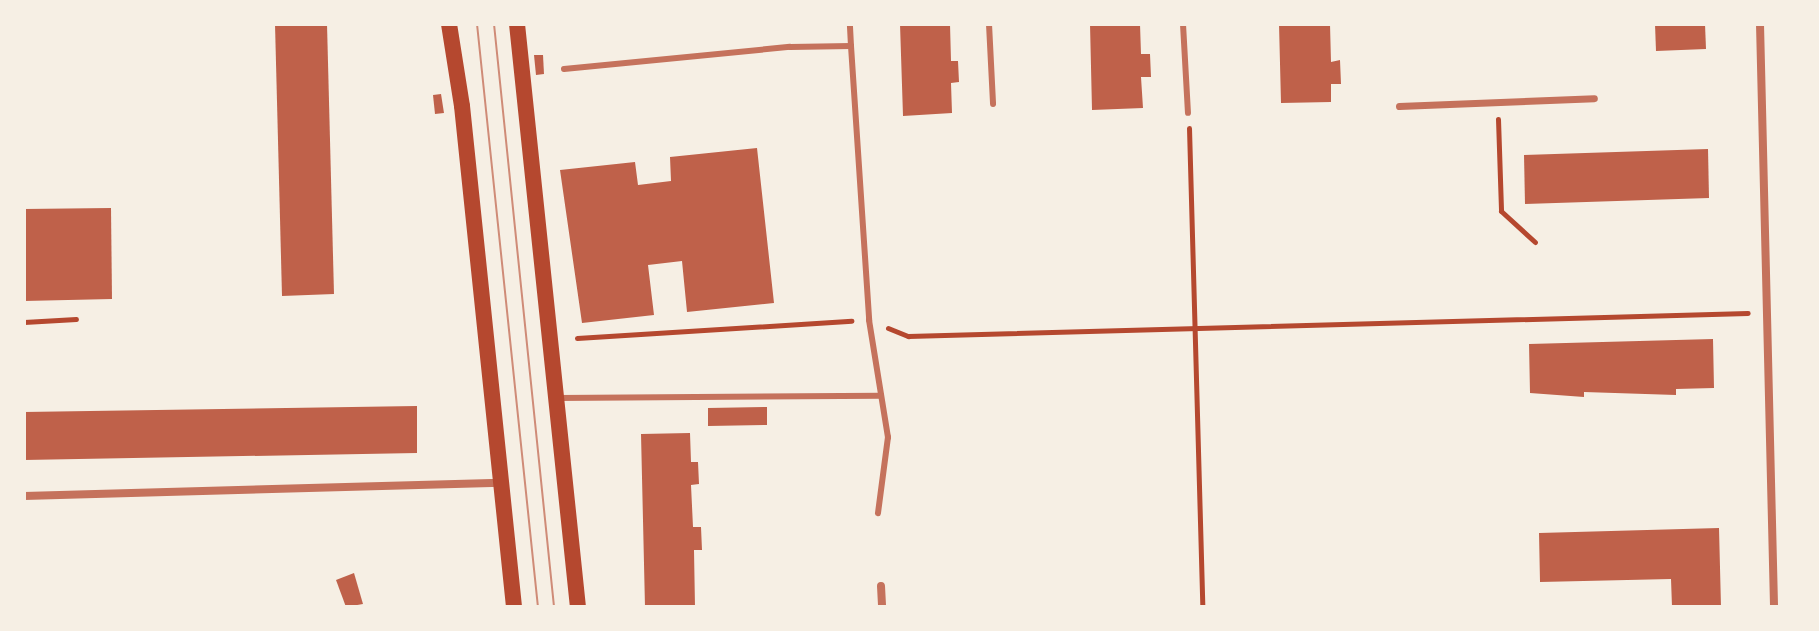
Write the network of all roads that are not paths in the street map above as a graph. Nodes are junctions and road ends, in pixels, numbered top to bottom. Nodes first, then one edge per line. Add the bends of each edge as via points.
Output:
1 (449, 24) edge
2 (517, 24) edge
3 (850, 24) edge
4 (989, 24) edge
5 (1183, 24) edge
6 (1760, 24) edge
7 (851, 46) junction
8 (564, 69) dead end
9 (1594, 98) dead end
10 (993, 104) dead end
11 (1399, 106) dead end
12 (1188, 113) road end
13 (881, 396) junction
14 (558, 398) junction
15 (502, 483) junction
16 (24, 496) edge
17 (878, 513) dead end
18 (881, 586) dead end
19 (514, 607) edge
20 (578, 607) edge
21 (882, 607) edge
22 (1774, 607) edge

1 - 15 main road
2 - 14 main road
3 - 7 lane
4 - 10 lane
5 - 12 lane
6 - 22 street
7 - 8 lane via 759,49
7 - 13 lane via 869,320
9 - 11 street
13 - 14 lane
13 - 17 lane via 888,437
14 - 20 main road
15 - 16 street
15 - 19 main road
18 - 21 street

